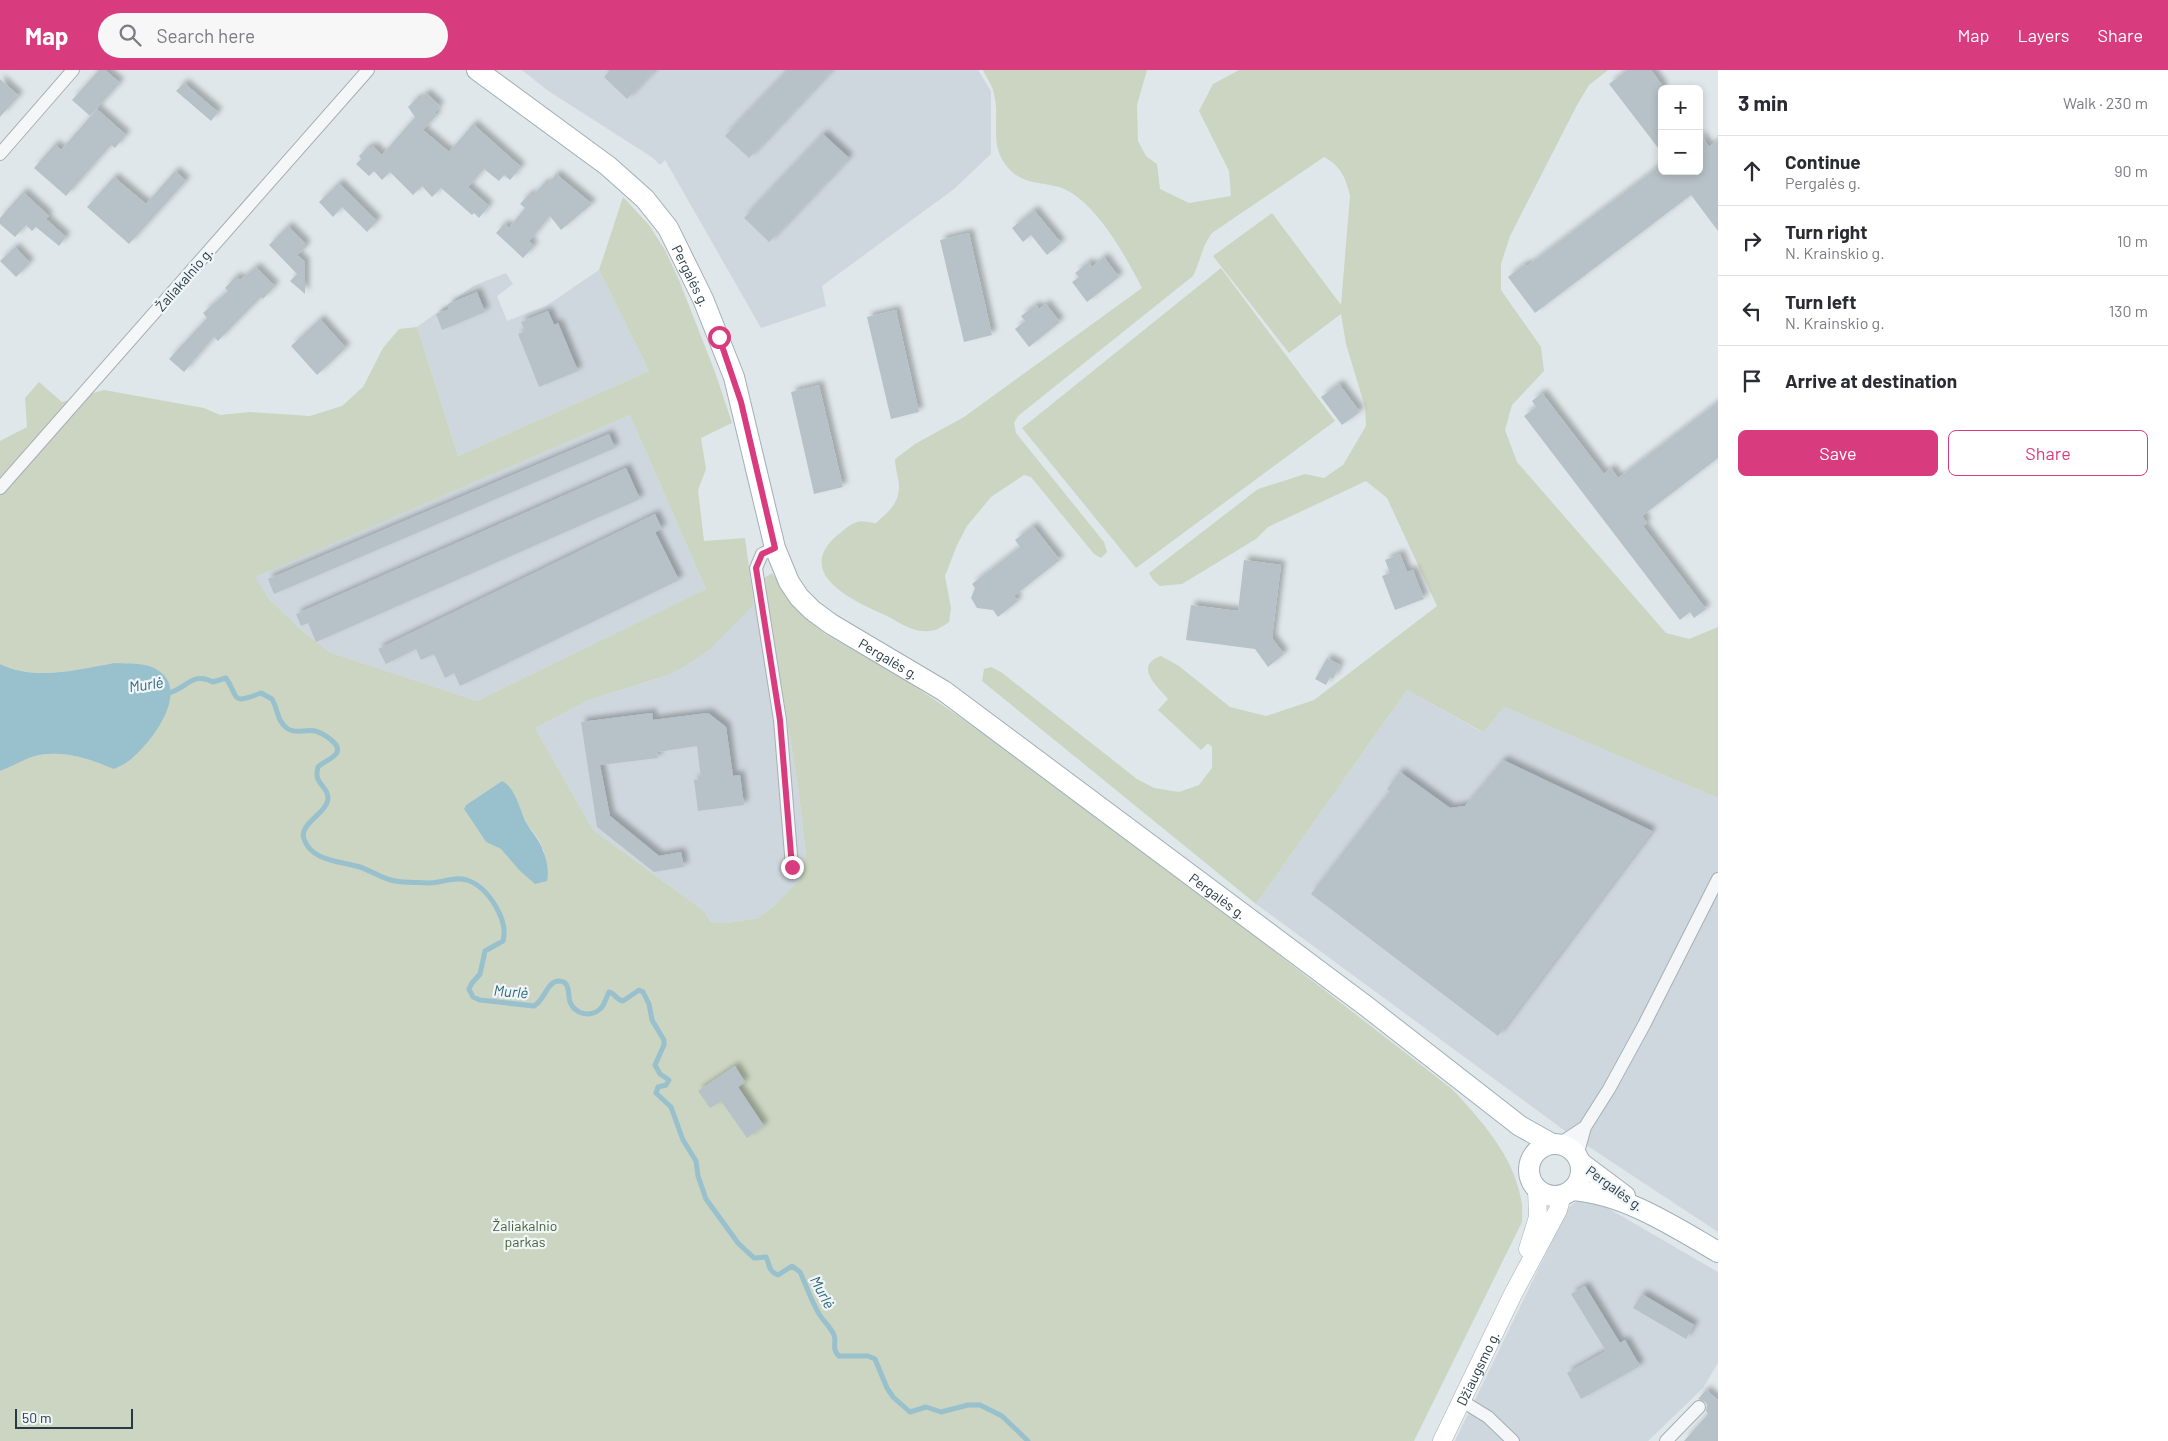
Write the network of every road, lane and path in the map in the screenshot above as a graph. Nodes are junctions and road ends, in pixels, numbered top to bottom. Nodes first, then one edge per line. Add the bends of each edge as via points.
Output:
1 (73, 70) edge
2 (368, 70) edge
3 (477, 70) edge
4 (0, 154) edge
5 (0, 488) edge
6 (775, 548) junction
7 (792, 867) dead end
8 (1718, 879) edge
9 (1494, 1106) junction
10 (1585, 1127) junction
11 (1556, 1144) junction
12 (1579, 1160) junction
13 (1530, 1162) junction
14 (1537, 1189) junction
15 (1567, 1193) junction
16 (1649, 1213) junction
17 (1718, 1252) edge
18 (1513, 1294) junction
19 (1462, 1401) junction
20 (1700, 1407) dead end
21 (1442, 1441) edge
22 (1513, 1441) edge
23 (1666, 1441) edge

1 - 4 street
2 - 5 street, Žaliakalnio g.
3 - 6 main road, Pergalės g. via 608,166 645,199 668,228 703,299 734,377
6 - 7 street via 762,554 756,568 780,720
6 - 9 main road, Pergalės g. via 789,582 812,610 944,691 1366,1006
8 - 10 street via 1644,1025
9 - 11 main road, Pergalės g. via 1520,1126
9 - 13 main road, Pergalės g. via 1514,1131
10 - 11 street
10 - 12 street
11 - 12 main road via 1573,1151
11 - 13 main road via 1539,1150
12 - 15 main road via 1580,1178
12 - 16 main road, Pergalės g.
13 - 14 main road via 1530,1177
14 - 15 main road via 1553,1196
14 - 18 street, Džiaugsmo g. via 1538,1217
15 - 16 main road, Pergalės g. via 1605,1195
15 - 18 street, Džiaugsmo g.
16 - 17 main road, Pergalės g.
18 - 19 street, Džiaugsmo g.
19 - 21 street, Džiaugsmo g.
19 - 22 street via 1488,1417
20 - 23 street

